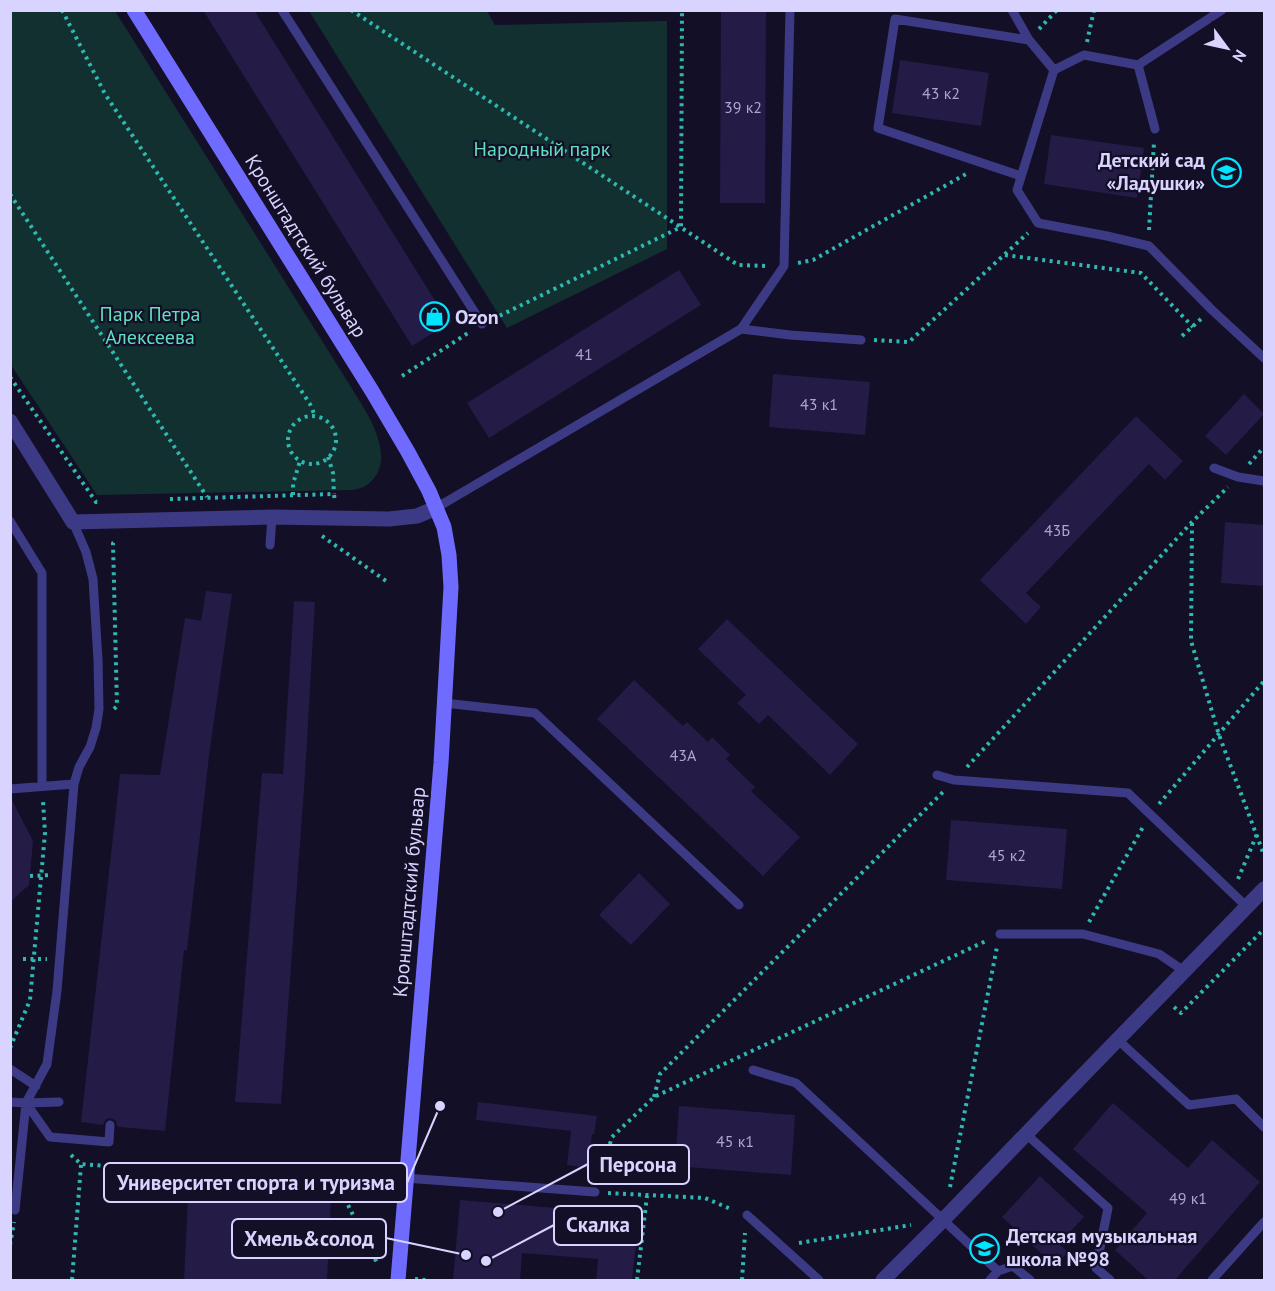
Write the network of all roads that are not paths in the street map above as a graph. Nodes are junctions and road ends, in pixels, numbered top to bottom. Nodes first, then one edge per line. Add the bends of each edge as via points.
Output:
1 (134, 10) edge
2 (282, 10) edge
3 (790, 10) edge
4 (1012, 10) edge
5 (1222, 10) edge
6 (1029, 40) junction
7 (1138, 65) junction
8 (1054, 70) junction
9 (1155, 129) road end
10 (1021, 176) junction
11 (482, 324) road end
12 (741, 329) junction
13 (861, 340) road end
14 (1264, 358) edge
15 (10, 421) edge
16 (1214, 468) dead end
17 (1264, 481) edge
18 (436, 508) junction
19 (272, 517) junction
20 (10, 521) edge
21 (73, 522) junction
22 (270, 545) dead end
23 (444, 703) junction
24 (937, 775) dead end
25 (74, 784) junction
26 (42, 786) junction
27 (10, 789) edge
28 (1264, 889) edge
29 (739, 905) dead end
30 (1247, 907) junction
31 (1000, 934) road end
32 (1184, 971) junction
33 (1118, 1040) junction
34 (10, 1069) edge
35 (753, 1070) dead end
36 (36, 1086) junction
37 (10, 1102) edge
38 (59, 1102) dead end
39 (26, 1103) junction
40 (110, 1125) dead end
41 (1264, 1127) edge
42 (1026, 1134) junction
43 (405, 1178) junction
44 (595, 1192) road end
45 (15, 1210) road end
46 (747, 1215) road end
47 (943, 1220) junction
48 (1264, 1222) edge
49 (998, 1271) junction
50 (398, 1281) edge
51 (819, 1281) edge
52 (883, 1281) edge
53 (990, 1281) edge
54 (1030, 1281) edge
55 (1110, 1281) edge
56 (1212, 1281) edge

1 - 18 main road, Кронштадтский бульвар via 372,391
2 - 11 lane
3 - 12 lane via 784,266
4 - 6 lane
5 - 7 lane
6 - 8 lane
6 - 10 lane via 896,19 879,128
7 - 8 lane via 1084,55
7 - 9 lane
8 - 10 lane
10 - 14 lane via 1017,190 1038,223 1149,246
12 - 13 lane
12 - 18 lane
15 - 21 street
16 - 17 lane
18 - 19 street via 417,516 389,519
18 - 23 main road, Кронштадтский бульвар via 444,527 451,587
19 - 21 street
19 - 22 lane
20 - 26 lane via 42,573
21 - 25 lane via 93,579 99,709 90,747
23 - 29 lane via 535,713
23 - 43 main road, Кронштадтский бульвар
24 - 30 lane via 954,780 1128,793
25 - 26 lane
25 - 36 lane via 57,991 47,1064
26 - 27 lane
28 - 30 street
30 - 32 street
31 - 32 lane via 1083,934 1159,954
32 - 33 street
33 - 41 lane via 1189,1105 1236,1099
33 - 42 street
34 - 36 lane
35 - 47 lane via 796,1083
36 - 39 lane
37 - 39 lane
38 - 39 lane
39 - 40 lane via 50,1137 109,1142
39 - 45 lane
42 - 47 street
42 - 55 lane via 1108,1208 1096,1268
43 - 44 lane
43 - 50 main road, Кронштадтский бульвар
46 - 51 lane
47 - 49 lane
47 - 52 street
48 - 56 lane
49 - 53 lane
49 - 54 lane via 1013,1266

